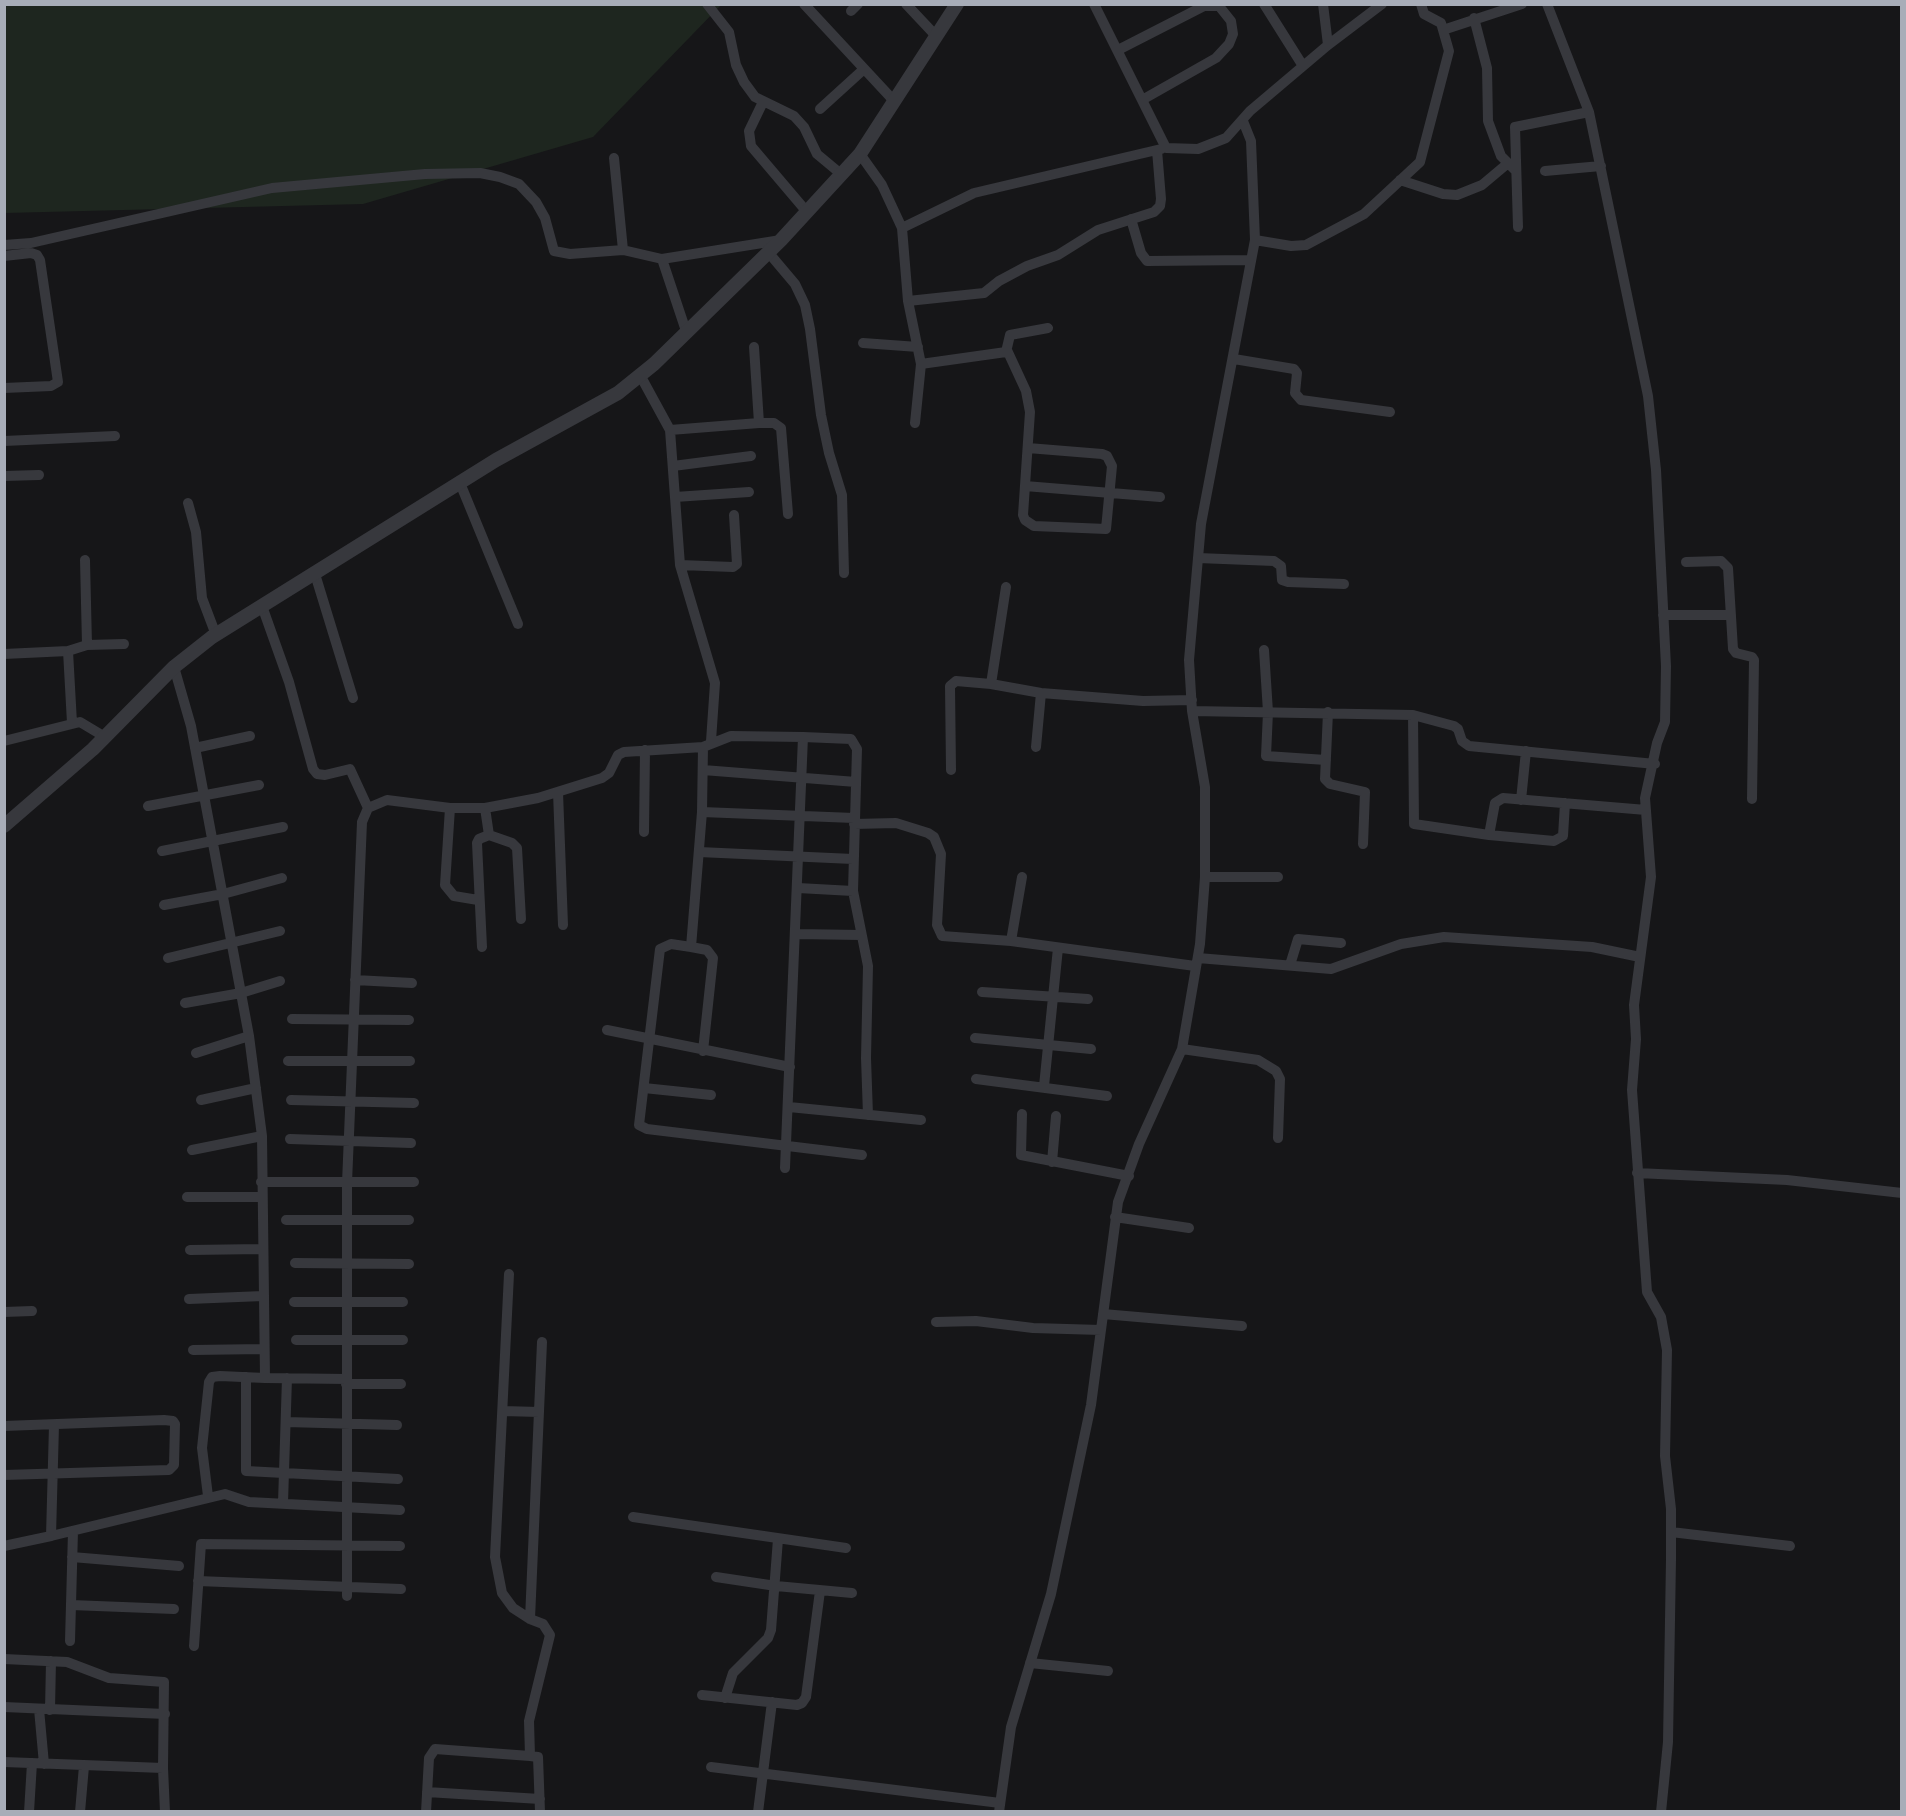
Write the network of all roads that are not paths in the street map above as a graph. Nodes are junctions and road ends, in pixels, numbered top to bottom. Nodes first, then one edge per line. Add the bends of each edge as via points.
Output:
1 (707, 4) edge
2 (804, 4) edge
3 (906, 4) edge
4 (957, 4) edge
5 (1264, 4) edge
6 (1323, 4) edge
7 (1382, 4) edge
8 (1421, 4) edge
9 (1522, 4) edge
10 (1548, 4) edge
11 (1095, 5) edge
12 (1474, 18) junction
13 (1443, 30) junction
14 (937, 37) junction
15 (1328, 45) junction
16 (1118, 50) junction
17 (1303, 66) junction
18 (864, 69) junction
19 (1142, 100) junction
20 (763, 102) junction
21 (895, 102) junction
22 (820, 109) dead end
23 (1589, 112) junction
24 (1243, 121) junction
25 (1162, 149) junction
26 (860, 154) junction
27 (614, 158) dead end
28 (1601, 166) junction
29 (1511, 168) junction
30 (1545, 171) dead end
31 (841, 174) junction
32 (1400, 180) junction
33 (807, 212) junction
34 (1131, 219) junction
35 (1518, 227) dead end
36 (902, 228) junction
37 (781, 240) junction
38 (1255, 240) junction
39 (4, 245) edge
40 (623, 250) junction
41 (768, 252) junction
42 (4, 256) edge
43 (662, 259) junction
44 (1251, 260) junction
45 (908, 301) junction
46 (1048, 328) dead end
47 (686, 331) junction
48 (863, 342) dead end
49 (754, 347) dead end
50 (918, 347) junction
51 (1007, 350) junction
52 (1234, 359) junction
53 (921, 364) junction
54 (640, 375) junction
55 (4, 388) edge
56 (1390, 412) dead end
57 (759, 423) junction
58 (915, 423) dead end
59 (670, 430) junction
60 (114, 436) dead end
61 (4, 441) edge
62 (1028, 448) junction
63 (751, 456) dead end
64 (674, 466) junction
65 (39, 475) dead end
66 (4, 476) edge
67 (460, 483) junction
68 (1025, 486) junction
69 (748, 492) dead end
70 (1110, 493) junction
71 (675, 497) junction
72 (1160, 497) dead end
73 (188, 502) dead end
74 (788, 514) dead end
75 (734, 515) dead end
76 (1198, 558) junction
77 (85, 561) dead end
78 (1686, 562) dead end
79 (680, 565) junction
80 (844, 573) dead end
81 (315, 574) junction
82 (1344, 584) dead end
83 (1006, 587) dead end
84 (262, 606) junction
85 (1663, 615) junction
86 (1731, 615) junction
87 (518, 624) dead end
88 (216, 635) junction
89 (124, 644) dead end
90 (87, 645) junction
91 (1264, 650) dead end
92 (68, 651) junction
93 (4, 654) edge
94 (174, 668) junction
95 (991, 684) junction
96 (1041, 693) junction
97 (353, 698) dead end
98 (1192, 706) junction
99 (1268, 712) junction
100 (1328, 712) junction
101 (1413, 715) junction
102 (72, 723) junction
103 (105, 736) junction
104 (250, 736) dead end
105 (803, 737) junction
106 (4, 741) edge
107 (707, 744) junction
108 (1036, 747) dead end
109 (195, 748) junction
110 (645, 750) junction
111 (1526, 751) junction
112 (1326, 760) junction
113 (1655, 764) junction
114 (703, 770) junction
115 (951, 770) dead end
116 (803, 777) junction
117 (856, 782) junction
118 (260, 785) dead end
119 (558, 792) junction
120 (204, 795) junction
121 (1752, 799) dead end
122 (1521, 800) junction
123 (1565, 803) junction
124 (148, 806) dead end
125 (368, 808) junction
126 (450, 808) junction
127 (485, 808) junction
128 (1646, 810) junction
129 (702, 812) junction
130 (801, 817) junction
131 (854, 821) junction
132 (4, 826) edge
133 (283, 827) dead end
134 (644, 832) dead end
135 (489, 836) junction
136 (1489, 836) junction
137 (214, 841) junction
138 (1363, 844) dead end
139 (162, 851) dead end
140 (699, 852) junction
141 (799, 858) junction
142 (853, 859) junction
143 (1205, 877) junction
144 (282, 878) dead end
145 (1023, 878) dead end
146 (1278, 878) dead end
147 (798, 888) junction
148 (853, 891) junction
149 (223, 894) junction
150 (478, 900) junction
151 (164, 905) dead end
152 (521, 919) dead end
153 (563, 925) dead end
154 (280, 931) dead end
155 (796, 934) junction
156 (861, 935) junction
157 (1011, 941) junction
158 (232, 943) junction
159 (1341, 943) dead end
160 (482, 947) dead end
161 (691, 947) junction
162 (1058, 948) junction
163 (1640, 957) junction
164 (168, 958) dead end
165 (1197, 962) junction
166 (1290, 965) junction
167 (355, 980) junction
168 (280, 981) dead end
169 (412, 983) dead end
170 (982, 992) dead end
171 (241, 993) junction
172 (1054, 998) junction
173 (1088, 999) dead end
174 (186, 1003) dead end
175 (292, 1018) dead end
176 (354, 1020) junction
177 (409, 1020) dead end
178 (608, 1030) dead end
179 (249, 1036) junction
180 (975, 1038) dead end
181 (650, 1039) junction
182 (1048, 1045) junction
183 (1091, 1049) dead end
184 (1182, 1049) junction
185 (703, 1051) junction
186 (196, 1053) dead end
187 (288, 1061) dead end
188 (352, 1061) junction
189 (410, 1061) dead end
190 (790, 1067) junction
191 (976, 1079) dead end
192 (1044, 1086) junction
193 (256, 1088) junction
194 (644, 1088) junction
195 (711, 1095) dead end
196 (1107, 1096) dead end
197 (201, 1100) dead end
198 (291, 1100) dead end
199 (350, 1101) junction
200 (414, 1103) dead end
201 (789, 1107) junction
202 (1022, 1114) dead end
203 (868, 1115) junction
204 (1056, 1116) dead end
205 (921, 1120) dead end
206 (262, 1136) junction
207 (1278, 1138) dead end
208 (290, 1139) dead end
209 (348, 1142) junction
210 (411, 1143) dead end
211 (787, 1146) junction
212 (192, 1150) dead end
213 (862, 1155) dead end
214 (1052, 1162) junction
215 (785, 1168) dead end
216 (1636, 1173) junction
217 (1129, 1176) junction
218 (261, 1182) junction
219 (414, 1182) dead end
220 (346, 1183) junction
221 (1902, 1193) edge
222 (187, 1197) dead end
223 (261, 1197) junction
224 (1115, 1217) junction
225 (286, 1220) dead end
226 (409, 1220) dead end
227 (346, 1222) junction
228 (1189, 1228) dead end
229 (262, 1249) junction
230 (190, 1250) dead end
231 (295, 1263) dead end
232 (346, 1263) junction
233 (409, 1264) dead end
234 (509, 1275) dead end
235 (263, 1296) junction
236 (189, 1299) dead end
237 (294, 1302) dead end
238 (346, 1302) junction
239 (403, 1302) dead end
240 (32, 1311) dead end
241 (4, 1312) edge
242 (1103, 1314) junction
243 (936, 1322) dead end
244 (1242, 1326) dead end
245 (1101, 1330) junction
246 (296, 1340) dead end
247 (346, 1340) junction
248 (403, 1340) dead end
249 (542, 1342) dead end
250 (264, 1349) junction
251 (193, 1350) dead end
252 (246, 1377) junction
253 (265, 1378) junction
254 (287, 1378) junction
255 (346, 1382) junction
256 (401, 1384) dead end
257 (503, 1411) junction
258 (539, 1412) junction
259 (286, 1422) junction
260 (346, 1424) junction
261 (54, 1425) junction
262 (397, 1425) dead end
263 (4, 1426) edge
264 (53, 1474) junction
265 (284, 1474) junction
266 (4, 1475) edge
267 (347, 1476) junction
268 (398, 1479) dead end
269 (208, 1497) junction
270 (283, 1503) junction
271 (347, 1506) junction
272 (400, 1510) dead end
273 (633, 1517) dead end
274 (73, 1531) junction
275 (1671, 1532) junction
276 (51, 1536) junction
277 (778, 1539) junction
278 (347, 1545) junction
279 (4, 1546) edge
280 (400, 1546) dead end
281 (1790, 1546) dead end
282 (846, 1548) dead end
283 (72, 1557) junction
284 (179, 1566) dead end
285 (716, 1577) dead end
286 (198, 1581) junction
287 (776, 1586) junction
288 (401, 1589) dead end
289 (347, 1591) junction
290 (820, 1591) junction
291 (852, 1593) dead end
292 (71, 1605) junction
293 (174, 1609) dead end
294 (530, 1619) junction
295 (70, 1641) dead end
296 (195, 1646) dead end
297 (4, 1659) edge
298 (51, 1661) junction
299 (1030, 1663) junction
300 (1108, 1671) dead end
301 (702, 1695) dead end
302 (725, 1698) junction
303 (772, 1702) junction
304 (4, 1707) edge
305 (45, 1709) junction
306 (165, 1714) junction
307 (530, 1756) junction
308 (4, 1762) edge
309 (32, 1763) junction
310 (44, 1764) junction
311 (84, 1766) junction
312 (711, 1767) dead end
313 (164, 1768) junction
314 (762, 1773) junction
315 (427, 1792) junction
316 (540, 1799) junction
317 (1000, 1807) edge
318 (761, 1811) edge
319 (28, 1812) edge
320 (80, 1812) edge
321 (165, 1812) edge
322 (426, 1812) edge
323 (540, 1812) edge
324 (1661, 1812) edge

1 - 20 street via 729,32 744,82
2 - 18 street
3 - 14 street
4 - 14 street
5 - 17 street
6 - 15 street
7 - 15 street
8 - 13 street via 1424,14 1441,23
9 - 12 street
10 - 23 street
11 - 16 street
12 - 13 street
12 - 29 street via 1487,68 1488,121 1501,156
13 - 32 street via 1448,58 1432,109 1424,154
14 - 21 street
15 - 17 street
16 - 19 street
16 - 19 street via 1204,6 1219,6 1231,21 1233,34 1229,44 1216,58
17 - 24 street
18 - 21 street
18 - 22 street
19 - 25 street
20 - 31 street via 794,116 817,154
20 - 33 street via 749,131 751,146
21 - 26 street
23 - 28 street
23 - 29 street via 1518,125
24 - 25 street via 1226,138 1198,149
24 - 38 street via 1251,141
25 - 34 street via 1160,206 1154,212
25 - 36 street via 974,193
26 - 31 street
26 - 36 street via 882,185
27 - 40 street
28 - 30 street
28 - 85 street via 1648,396
29 - 32 street via 1457,195
29 - 35 street
31 - 33 street
32 - 38 street via 1364,214 1305,245
33 - 37 street
34 - 44 street via 1141,254 1153,263
34 - 45 street via 1098,230 984,293
36 - 45 street
37 - 41 street
37 - 43 street
38 - 44 street
39 - 40 street via 31,243 272,188 480,173 519,184 531,196 545,218 554,251 570,254
40 - 43 street
41 - 47 street
41 - 80 street via 795,284 805,305 821,415 842,495
42 - 55 street via 31,253 40,260 58,382 51,386
43 - 47 street
44 - 52 street
45 - 50 street
46 - 51 street via 1010,335
47 - 54 street
48 - 50 street
49 - 57 street
50 - 53 street
51 - 53 street
51 - 62 street via 1028,400
52 - 56 street via 1294,369 1295,393 1301,400
52 - 76 street via 1201,524
53 - 58 street
54 - 59 street
54 - 67 street via 618,393
57 - 59 street
57 - 74 street via 774,423 781,428
59 - 64 street
60 - 61 street
62 - 68 street
62 - 70 street via 1102,454 1112,466
63 - 64 street
64 - 71 street
65 - 66 street
67 - 81 street
67 - 87 street
68 - 70 street
68 - 70 street via 1023,515 1034,526 1106,529
69 - 71 street
70 - 72 street
71 - 79 street
73 - 88 street via 196,532 202,598
75 - 79 street via 737,564
76 - 82 street via 1274,561 1281,566 1281,580
76 - 98 street via 1189,660
77 - 90 street
78 - 86 street via 1721,561 1727,565
79 - 107 street via 715,683
81 - 84 street
81 - 97 street
83 - 95 street
84 - 88 street
84 - 125 street via 289,682 313,769 325,775 350,769
85 - 86 street
85 - 113 street via 1665,722
86 - 121 street via 1733,649 1754,660
88 - 94 street
89 - 90 street
90 - 92 street
91 - 99 street
92 - 93 street
92 - 102 street
94 - 103 street
94 - 109 street
95 - 96 street
95 - 115 street via 959,680 951,686
96 - 98 street
96 - 108 street
98 - 99 street
98 - 143 street via 1205,787
99 - 100 street
99 - 112 street via 1266,756
100 - 101 street
100 - 112 street
101 - 111 street via 1454,726 1469,746
101 - 136 street via 1414,824
102 - 103 street via 88,724
102 - 106 street
103 - 132 street
104 - 109 street
105 - 107 street via 731,736
105 - 116 street
105 - 117 street via 855,741
107 - 110 street
107 - 114 street
109 - 120 street
110 - 119 street via 618,755 606,777
110 - 134 street
111 - 113 street
111 - 122 street
112 - 138 street via 1327,782 1365,792
113 - 128 street
114 - 116 street
114 - 129 street
116 - 117 street
116 - 130 street
117 - 131 street
118 - 120 street
119 - 127 street
119 - 153 street
120 - 124 street
120 - 137 street
122 - 123 street
122 - 136 street via 1497,800
123 - 128 street
123 - 136 street via 1560,839
125 - 126 street via 387,800
125 - 167 street via 362,822
126 - 127 street
126 - 150 street via 445,885 454,896
127 - 135 street
128 - 163 street via 1651,877
129 - 130 street
129 - 140 street
130 - 131 street
130 - 141 street
131 - 142 street
131 - 157 street via 896,823 928,833 939,844 942,854 937,925 942,936
133 - 137 street
135 - 150 street via 477,843
135 - 152 street via 517,848
137 - 139 street
137 - 149 street
140 - 141 street
140 - 161 street
141 - 142 street
141 - 147 street
142 - 148 street
143 - 146 street
143 - 165 street
144 - 149 street
145 - 157 street
147 - 148 street
147 - 155 street
148 - 156 street
149 - 151 street
149 - 158 street
150 - 160 street
154 - 158 street
155 - 156 street
155 - 190 street
156 - 203 street via 869,978
157 - 162 street
158 - 164 street
158 - 171 street
159 - 166 street via 1298,939
161 - 181 street via 671,944 660,949
161 - 185 street via 707,950 713,958
162 - 165 street
162 - 172 street
163 - 166 street via 1592,947 1444,937 1401,944 1341,967
163 - 216 street via 1634,1005 1632,1090
165 - 166 street
165 - 184 street
167 - 169 street
167 - 176 street
168 - 171 street
170 - 172 street
171 - 174 street
171 - 179 street
172 - 173 street
172 - 182 street
175 - 176 street
176 - 177 street
176 - 188 street
178 - 181 street
179 - 186 street
179 - 193 street
180 - 182 street
181 - 185 street
181 - 194 street
182 - 183 street
182 - 192 street
184 - 207 street via 1258,1060 1276,1071 1280,1079
184 - 217 street via 1139,1144
185 - 190 street
187 - 188 street
188 - 189 street
188 - 199 street
190 - 201 street
191 - 192 street
192 - 196 street
193 - 197 street
193 - 206 street
194 - 195 street
194 - 211 street via 638,1119 639,1125 647,1129
198 - 199 street
199 - 200 street
199 - 209 street
201 - 203 street
201 - 211 street
202 - 214 street via 1021,1155
203 - 205 street
204 - 214 street
206 - 212 street
206 - 218 street
208 - 209 street
209 - 210 street
209 - 220 street
211 - 213 street
211 - 215 street
214 - 217 street
216 - 221 street via 1786,1180
216 - 275 street via 1647,1292 1661,1317 1667,1350 1665,1456
217 - 224 street
218 - 220 street
218 - 223 street
219 - 220 street
220 - 227 street
222 - 223 street
223 - 229 street
224 - 228 street
224 - 242 street
225 - 227 street
226 - 227 street
227 - 232 street
229 - 230 street
229 - 235 street
231 - 232 street
232 - 233 street
232 - 238 street
234 - 257 street
235 - 236 street
235 - 250 street
237 - 238 street
238 - 239 street
238 - 247 street
240 - 241 street
242 - 244 street
242 - 245 street
243 - 245 street
245 - 299 street via 1079,1466 1051,1594
246 - 247 street
247 - 248 street
247 - 255 street
249 - 258 street
250 - 251 street
250 - 253 street
252 - 253 street
252 - 265 street via 246,1470
252 - 269 street via 212,1377 209,1382 202,1448
253 - 254 street
254 - 255 street
254 - 259 street
255 - 256 street
255 - 260 street
257 - 258 street
257 - 294 street via 496,1571 502,1593 513,1608
258 - 294 street
259 - 260 street
259 - 265 street
260 - 262 street
260 - 267 street
261 - 263 street
261 - 264 street
261 - 264 street via 173,1421 174,1465 169,1470
264 - 266 street
264 - 276 street
265 - 267 street
265 - 270 street
267 - 268 street
267 - 271 street
269 - 270 street via 225,1494 249,1502
269 - 274 street
270 - 271 street
271 - 272 street
271 - 278 street
273 - 277 street
274 - 276 street
274 - 283 street
275 - 281 street
275 - 324 street via 1668,1742
276 - 279 street
277 - 282 street
277 - 287 street
278 - 280 street
278 - 286 street via 205,1542 201,1547
278 - 289 street
283 - 284 street
283 - 292 street
285 - 287 street
286 - 289 street
286 - 296 street
287 - 290 street
287 - 302 street via 768,1638 733,1672
288 - 289 street
290 - 291 street
290 - 303 street via 806,1697 797,1705
292 - 293 street
292 - 295 street
294 - 307 street via 543,1624 550,1635 529,1720
297 - 298 street
298 - 305 street
298 - 306 street via 78,1665 109,1678 164,1682
299 - 300 street
299 - 317 street via 1011,1727
301 - 302 street
302 - 303 street
303 - 314 street
304 - 305 street
305 - 306 street
305 - 310 street
306 - 313 street
307 - 315 street via 435,1749 429,1758
307 - 316 street via 538,1757
308 - 309 street
309 - 310 street
309 - 319 street
310 - 311 street
311 - 313 street
311 - 320 street
312 - 314 street
313 - 321 street
314 - 317 street
314 - 318 street
315 - 316 street
315 - 322 street
316 - 323 street

